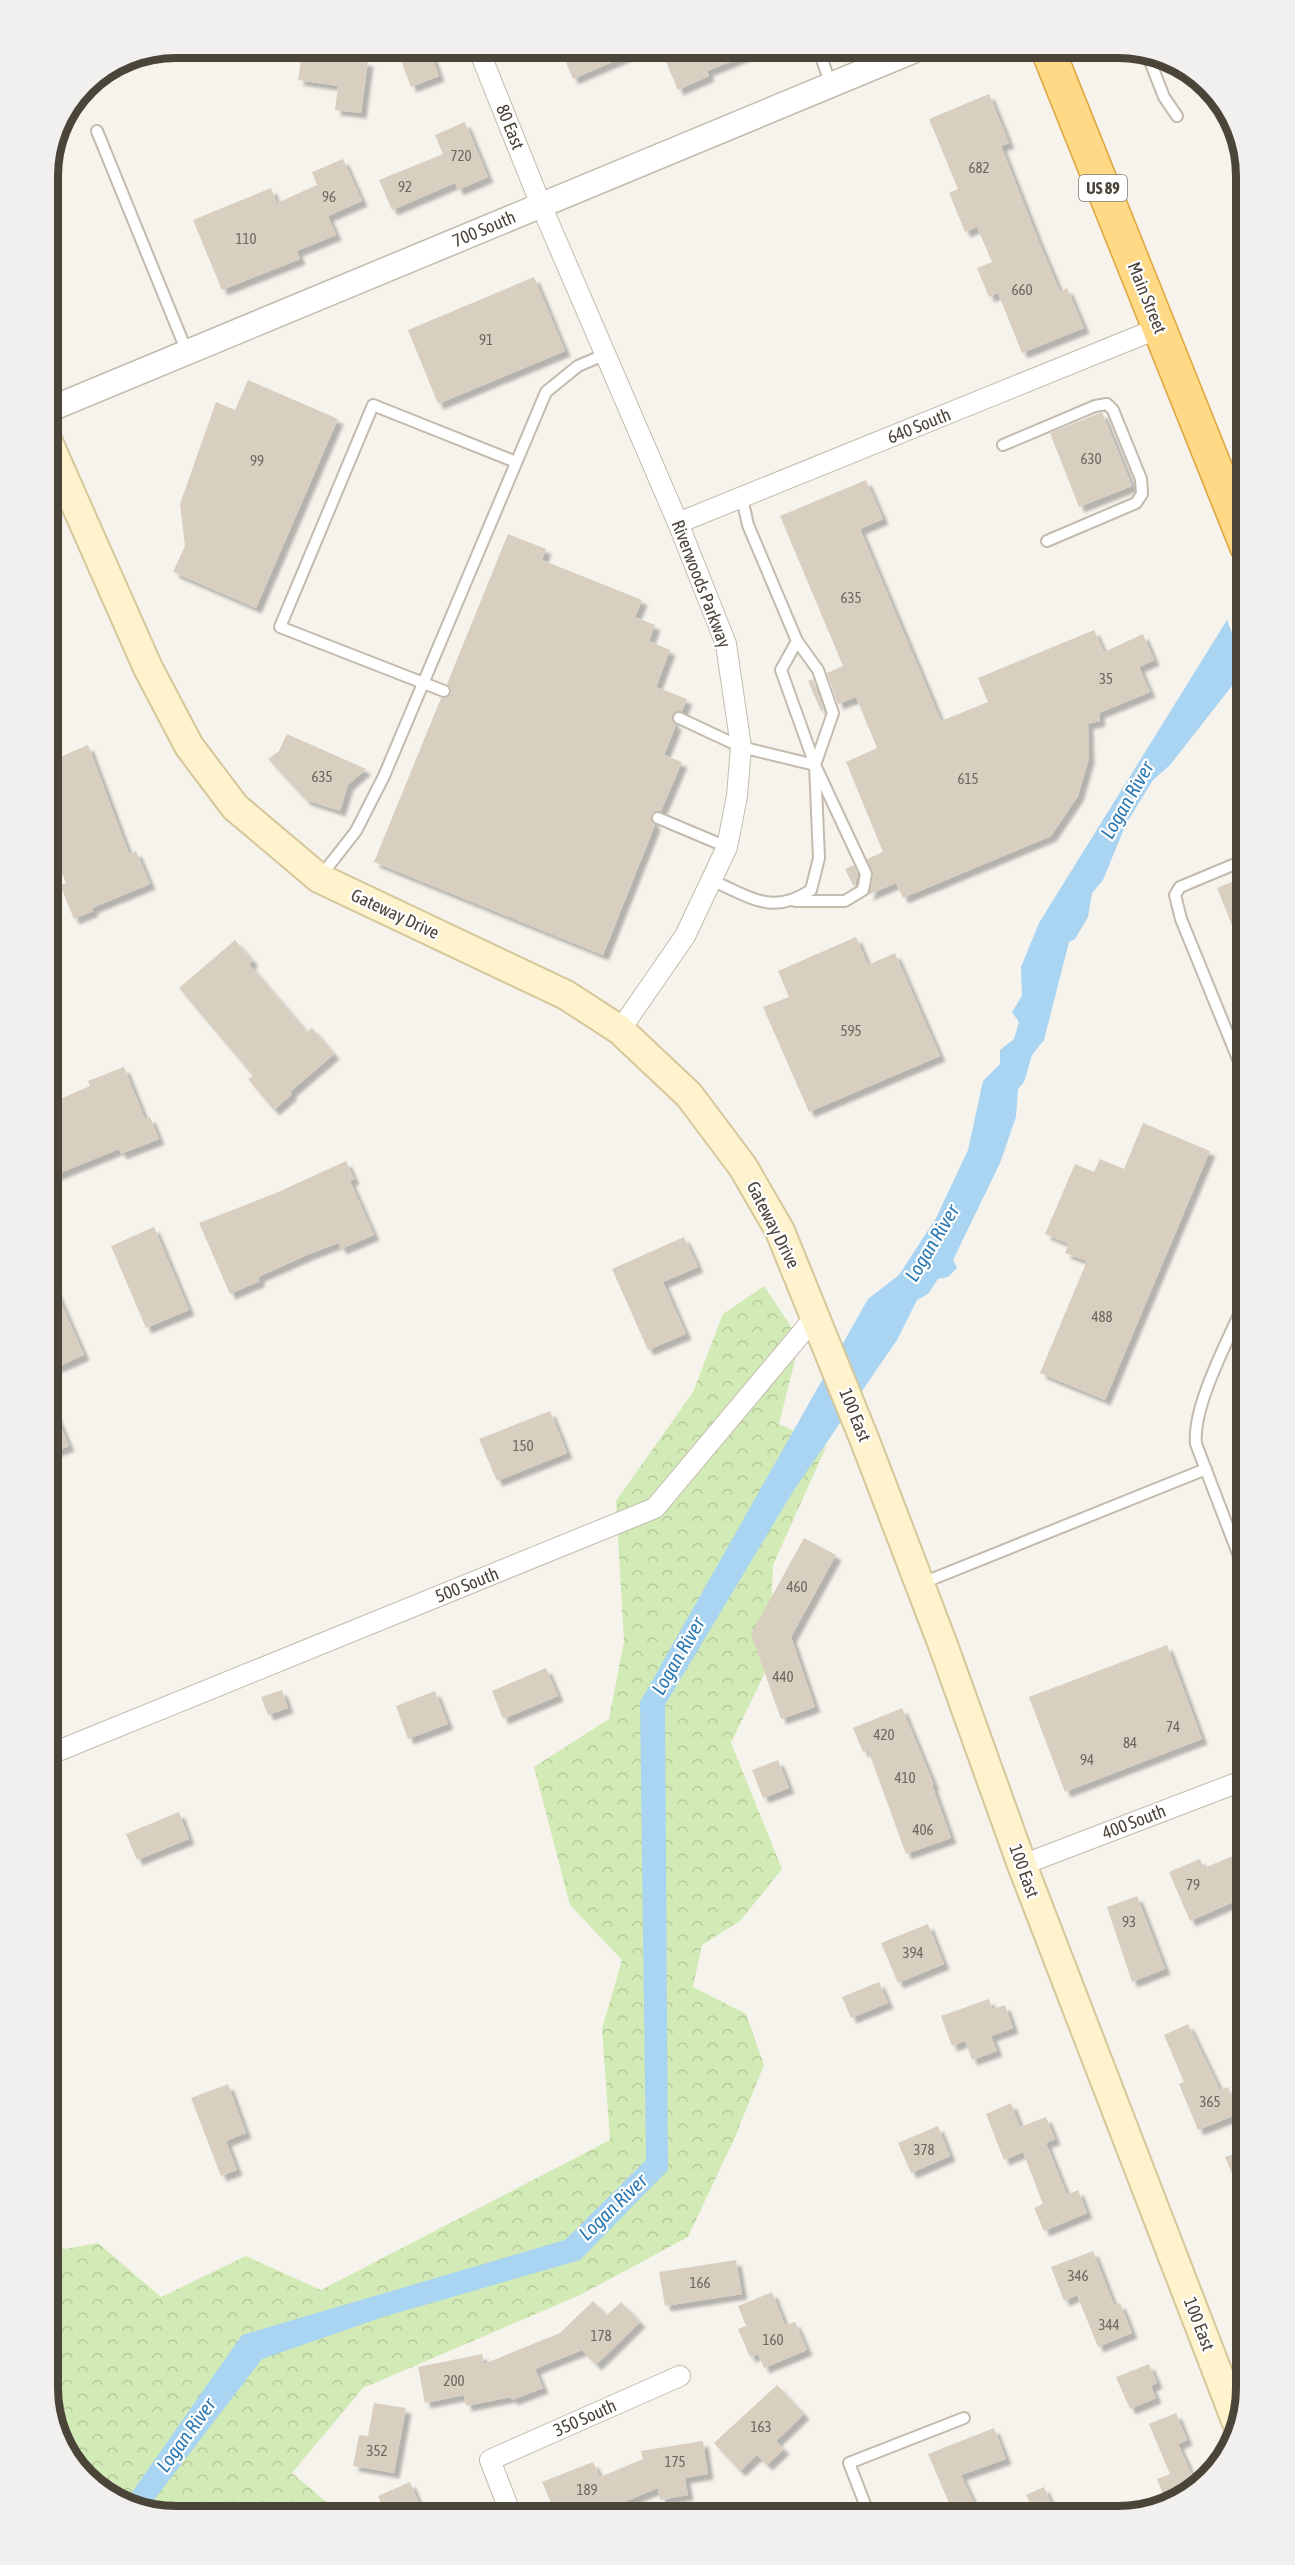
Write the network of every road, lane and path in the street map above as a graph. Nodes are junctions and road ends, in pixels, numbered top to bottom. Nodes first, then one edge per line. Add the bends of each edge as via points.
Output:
1 (482, 58) edge
2 (822, 59) edge
3 (894, 59) edge
4 (1051, 59) edge
5 (1151, 63) edge
6 (831, 85) junction
7 (1177, 116) dead end
8 (98, 131) dead end
9 (542, 205) junction
10 (1159, 328) junction
11 (187, 352) junction
12 (606, 354) junction
13 (59, 405) edge
14 (1003, 445) dead end
15 (516, 462) junction
16 (59, 467) edge
17 (742, 498) junction
18 (1236, 520) edge
19 (678, 523) junction
20 (1047, 541) dead end
21 (797, 641) junction
22 (422, 684) junction
23 (444, 691) dead end
24 (679, 718) dead end
25 (741, 747) junction
26 (815, 765) junction
27 (658, 818) dead end
28 (727, 848) junction
29 (1236, 864) edge
30 (320, 878) junction
31 (713, 881) junction
32 (795, 901) junction
33 (621, 1030) junction
34 (1236, 1040) edge
35 (815, 1317) junction
36 (1236, 1324) edge
37 (1206, 1469) junction
38 (1236, 1549) edge
39 (920, 1584) junction
40 (58, 1751) edge
41 (1236, 1783) edge
42 (1022, 1865) junction
43 (680, 2376) dead end
44 (1233, 2413) edge
45 (964, 2418) dead end
46 (508, 2506) edge
47 (866, 2506) edge

1 - 9 street, 80 East
2 - 6 lane
3 - 6 street, 700 South
4 - 10 highway, Main Street / US 89
5 - 7 lane via 1164,97
6 - 9 street, 700 South
8 - 11 lane
9 - 11 street, 700 South
9 - 12 street, Riverwoods Parkway
10 - 17 street, 640 South
10 - 18 highway, Main Street / US 89
11 - 13 street, 700 South
12 - 15 lane via 578,366 546,392
12 - 19 street, Riverwoods Parkway
14 - 20 lane via 1095,406 1107,404 1113,410 1141,479 1142,494 1136,502
15 - 22 lane
15 - 22 lane via 373,405 329,508 280,627
16 - 30 main road, Gateway Drive via 148,668 189,746 235,807
17 - 19 street, 640 South
17 - 21 lane via 748,525
19 - 25 street, Riverwoods Parkway via 726,644
21 - 26 lane via 781,670
21 - 26 lane via 818,669 833,714
22 - 23 lane
22 - 30 lane via 384,776 356,831
24 - 25 lane
25 - 26 lane
25 - 28 street, Riverwoods Parkway
26 - 32 lane via 819,858 811,890
26 - 32 lane via 866,874 863,890 845,901
27 - 28 lane
28 - 31 street, Riverwoods Parkway
29 - 34 lane via 1180,887 1175,895 1181,919
30 - 33 main road, Gateway Drive via 566,995
31 - 32 lane via 771,905
31 - 33 street, Riverwoods Parkway via 685,936
33 - 35 main road, Gateway Drive via 689,1095 743,1167 780,1231
35 - 39 main road, 100 East
35 - 40 street, 500 South via 655,1508
36 - 37 lane via 1197,1418 1196,1444
37 - 38 lane
37 - 39 lane
39 - 42 main road, 100 East
41 - 42 street, 400 South
42 - 44 main road, 100 East
43 - 46 street, 350 South via 490,2460
45 - 47 lane via 849,2463

